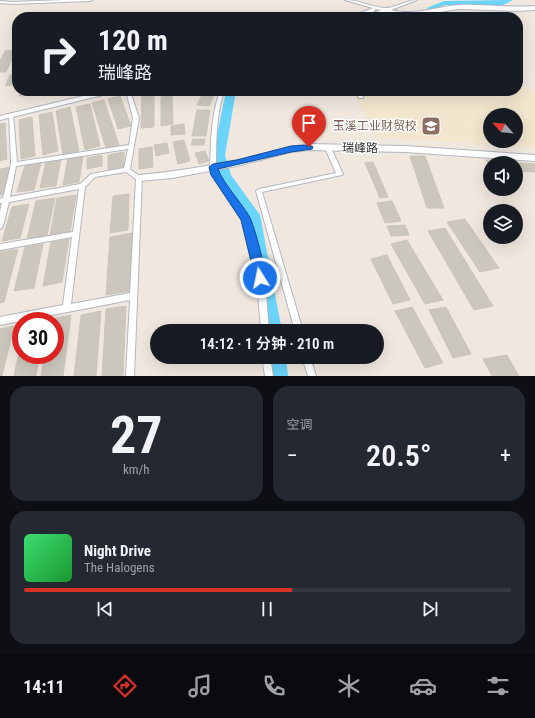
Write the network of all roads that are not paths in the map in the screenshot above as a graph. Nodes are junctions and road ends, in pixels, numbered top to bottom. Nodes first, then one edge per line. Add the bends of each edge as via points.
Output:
1 (90, 0) edge
2 (347, 0) edge
3 (353, 0) edge
4 (400, 0) edge
5 (415, 0) edge
6 (0, 2) edge
7 (376, 8) junction
8 (535, 8) edge
9 (383, 11) junction
10 (366, 12) edge
11 (389, 12) edge
12 (426, 12) edge
13 (73, 96) edge
14 (92, 96) edge
15 (129, 96) edge
16 (220, 96) edge
17 (0, 113) edge
18 (11, 115) junction
19 (0, 118) edge
20 (130, 147) junction
21 (328, 148) junction
22 (535, 158) edge
23 (14, 164) junction
24 (214, 167) junction
25 (127, 170) junction
26 (139, 178) junction
27 (82, 186) junction
28 (7, 200) junction
29 (0, 201) edge
30 (0, 226) edge
31 (76, 234) junction
32 (0, 247) edge
33 (133, 296) junction
34 (67, 308) junction
35 (0, 321) edge
36 (264, 324) edge
37 (297, 324) edge
38 (267, 364) edge
39 (308, 364) edge
40 (130, 376) edge
41 (269, 376) edge
42 (312, 376) edge

1 - 6 street
2 - 7 street
3 - 7 street
4 - 7 street
5 - 9 street
7 - 9 street
7 - 10 street
8 - 12 street via 458,7
9 - 11 street
13 - 17 street
14 - 18 street
15 - 20 street via 136,118
16 - 24 street via 216,116
18 - 19 street
18 - 23 street
20 - 23 street
20 - 25 street
21 - 22 street, 瑞峰路 via 405,149
21 - 24 street, 瑞峰路 via 291,149
21 - 37 street via 340,174 259,191
23 - 28 street
24 - 26 street, 瑞峰路
24 - 36 street via 214,172 246,219 258,264
25 - 26 street
25 - 27 street via 93,175
26 - 33 street
27 - 28 street
27 - 31 street
28 - 29 street
28 - 30 street
31 - 32 street
31 - 34 street
33 - 34 street
33 - 40 street
34 - 35 street
38 - 41 street
39 - 42 street

